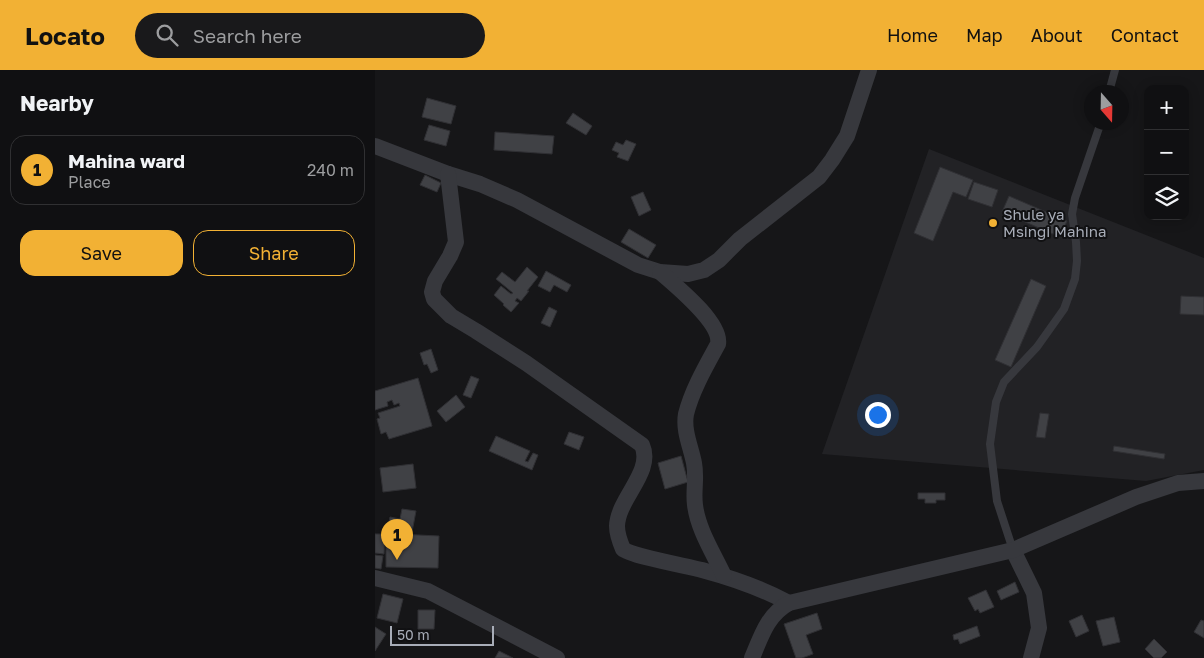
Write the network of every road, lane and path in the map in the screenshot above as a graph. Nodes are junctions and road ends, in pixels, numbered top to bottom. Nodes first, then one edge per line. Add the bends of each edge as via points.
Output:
1 (869, 70) edge
2 (1115, 70) edge
3 (1111, 85) edge
4 (1098, 130) edge
5 (375, 146) edge
6 (448, 174) junction
7 (660, 272) junction
8 (1204, 481) edge
9 (1013, 550) junction
10 (724, 576) junction
11 (375, 578) edge
12 (789, 603) junction
13 (557, 658) edge
14 (752, 658) edge
15 (1031, 658) edge

1 - 7 street via 847,136 819,177 704,270 688,274
2 - 3 lane
4 - 9 lane via 1073,206 1077,261 1075,279 1064,309 1037,347 1003,382 996,402 990,444 997,501
5 - 6 street
6 - 7 street via 517,200 638,265
6 - 10 street via 456,242 435,281 434,299 451,316 643,445 645,460 617,525 625,551
7 - 10 street via 709,320 717,335 718,344 691,399 686,429 696,471 696,512
8 - 9 street via 1178,483 1136,497
9 - 12 street
9 - 15 street via 1033,594 1037,611 1039,628
10 - 12 street
11 - 13 street via 428,591
12 - 14 street via 771,617

